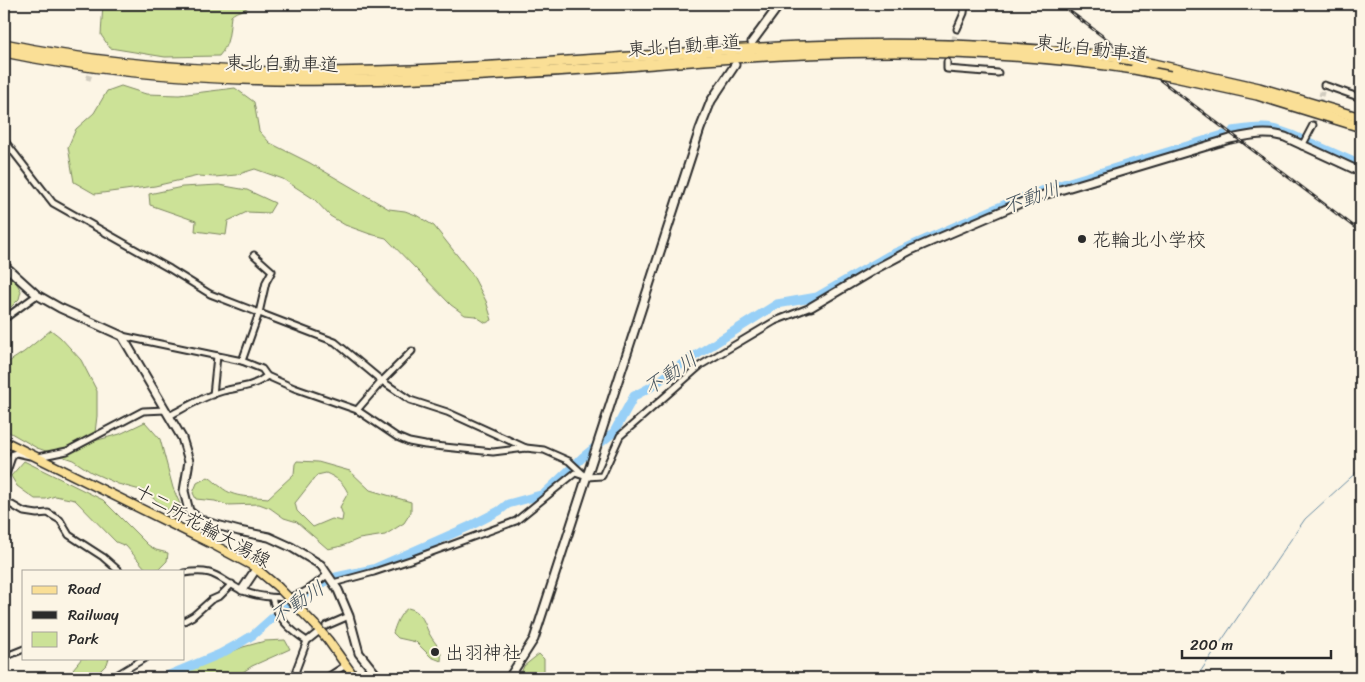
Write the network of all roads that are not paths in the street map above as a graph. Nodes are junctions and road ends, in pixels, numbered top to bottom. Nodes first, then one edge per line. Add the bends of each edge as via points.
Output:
1 (780, 4) edge
2 (965, 4) edge
3 (957, 29) tunnel mouth
4 (752, 42) dead end
5 (4, 44) edge
6 (4, 52) edge
7 (947, 62) dead end
8 (735, 65) dead end
9 (998, 73) dead end
10 (1324, 85) dead end
11 (1361, 98) edge
12 (1361, 118) edge
13 (1313, 125) tunnel mouth
14 (1361, 126) edge
15 (4, 140) edge
16 (1302, 146) junction
17 (6, 149) edge
18 (1361, 172) edge
19 (254, 255) dead end
20 (4, 265) edge
21 (37, 295) junction
22 (811, 307) joint
23 (259, 313) junction
24 (4, 319) edge
25 (122, 336) junction
26 (412, 351) dead end
27 (217, 356) junction
28 (242, 361) junction
29 (267, 376) junction
30 (382, 381) junction
31 (213, 395) junction
32 (357, 410) junction
33 (168, 413) junction
34 (4, 441) edge
35 (526, 448) junction
36 (37, 457) junction
37 (587, 477) junction
38 (4, 480) edge
39 (4, 504) edge
40 (204, 521) junction
41 (194, 534) junction
42 (256, 568) junction
43 (118, 570) edge
44 (185, 573) edge
45 (330, 579) junction
46 (232, 584) junction
47 (242, 590) junction
48 (272, 598) junction
49 (349, 616) junction
50 (185, 620) edge
51 (326, 626) dead end
52 (316, 629) junction
53 (307, 640) junction
54 (22, 650) edge
55 (4, 657) edge
56 (142, 660) edge
57 (346, 665) junction
58 (114, 678) edge
59 (297, 678) edge
60 (326, 678) edge
61 (355, 678) edge
62 (379, 678) edge
63 (509, 678) edge

1 - 4 street
2 - 3 street
5 - 12 highway, 東北自動車道, bridge via 82,58 262,73 413,71 738,49 867,44 999,46 1153,64 1259,88
6 - 14 highway, 東北自動車道, bridge via 80,66 262,81 414,79 737,57 867,52 1006,55 1078,61 1170,76 1257,95
7 - 9 street via 947,69
8 - 37 street via 711,101 700,129
10 - 11 street
13 - 16 street
15 - 17 street
16 - 18 street
16 - 22 street via 1274,133 1251,134 1030,199 911,250
17 - 23 street via 53,203 210,294
19 - 23 street via 272,270
20 - 21 street
21 - 24 street
21 - 25 street
22 - 37 street via 774,321 701,365 620,436 602,476
23 - 28 street
23 - 30 street via 335,342
25 - 27 street
25 - 33 street
26 - 30 street
27 - 28 street
27 - 31 street
28 - 29 street via 262,369
29 - 31 street via 260,383
29 - 32 street
30 - 32 street
30 - 35 street via 410,400 447,412
31 - 33 street
32 - 35 street via 409,442 493,452
33 - 36 street via 143,411 67,451
33 - 40 street via 182,438 189,461 184,491 189,511
34 - 36 main road, 十二所花輪大湯線
35 - 37 street via 544,450 569,462
36 - 38 street via 13,454
36 - 41 main road, 十二所花輪大湯線
37 - 45 street via 575,473 532,509 505,526 374,572
37 - 63 street via 534,639
39 - 43 street via 24,512 48,513 60,520 69,535
40 - 41 street
40 - 45 street via 269,537 321,565
41 - 42 main road, 十二所花輪大湯線
42 - 47 street
42 - 52 main road, 十二所花輪大湯線, bridge
44 - 46 street via 198,571 217,575
45 - 48 street via 301,594
45 - 49 street
46 - 47 street
46 - 50 street
47 - 48 street
48 - 53 street via 288,627
49 - 51 street
49 - 62 street via 357,648
52 - 53 street
52 - 57 main road, 十二所花輪大湯線
53 - 59 street via 296,670
54 - 55 street
56 - 58 street
57 - 60 street
57 - 61 main road, 十二所花輪大湯線

